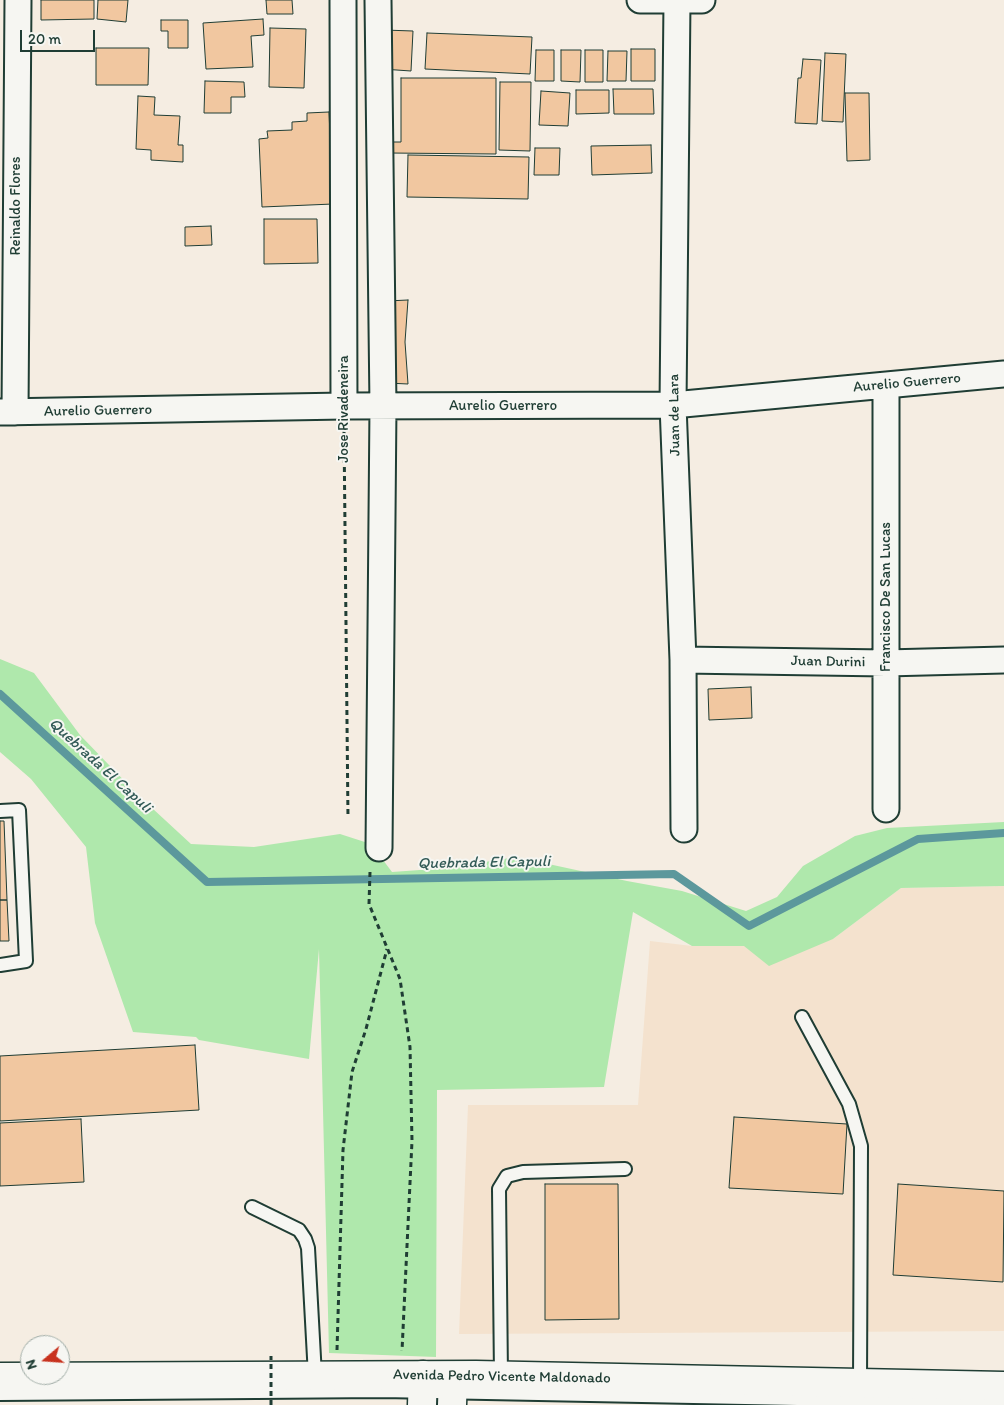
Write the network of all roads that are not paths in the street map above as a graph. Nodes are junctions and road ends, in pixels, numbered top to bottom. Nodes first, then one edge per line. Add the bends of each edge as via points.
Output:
1 (18, 0) edge
2 (343, 0) edge
3 (378, 0) edge
4 (640, 0) edge
5 (702, 0) edge
6 (677, 1) edge
7 (1004, 374) edge
8 (886, 385) junction
9 (673, 405) junction
10 (344, 406) junction
11 (382, 406) junction
12 (8, 412) edge
13 (683, 660) junction
14 (1004, 660) edge
15 (886, 663) junction
16 (886, 810) dead end
17 (0, 811) edge
18 (684, 830) dead end
19 (374, 859) road end
20 (0, 965) edge
21 (802, 1017) dead end
22 (624, 1169) dead end
23 (252, 1207) dead end
24 (326, 1376) junction
25 (501, 1376) junction
26 (0, 1377) edge
27 (860, 1383) junction
28 (1004, 1386) edge
29 (417, 1387) edge
30 (453, 1391) edge
31 (0, 1394) edge
32 (1004, 1403) edge

1 - 12 street, Reinaldo Flores
2 - 10 street, Jose Rivadeneira
3 - 11 street
4 - 6 street
5 - 6 street
6 - 9 street, Juan de Lara
7 - 8 street, Aurelio Guerrero
8 - 9 street, Aurelio Guerrero
8 - 15 street, Francisco De San Lucas
9 - 11 street, Aurelio Guerrero
9 - 13 street, Juan de Lara
10 - 11 street, Aurelio Guerrero
10 - 12 street, Aurelio Guerrero
11 - 19 street
13 - 15 street, Juan Durini
13 - 18 street, Juan de Lara
14 - 15 street, Juan Durini
15 - 16 street, Francisco De San Lucas
17 - 20 lane via 19,810 26,962
21 - 27 lane via 849,1104 860,1146
22 - 25 lane via 523,1172 507,1176 499,1189
23 - 24 lane via 299,1230 305,1238
24 - 26 main road, Avenida Pedro Vicente Maldonado
24 - 29 main road, Avenida Pedro Vicente Maldonado
25 - 27 main road, Avenida Pedro Vicente Maldonado
25 - 30 main road, Avenida Pedro Vicente Maldonado
27 - 28 main road, Avenida Pedro Vicente Maldonado
29 - 30 main road, Avenida Pedro Vicente Maldonado
29 - 31 lane
30 - 32 lane

